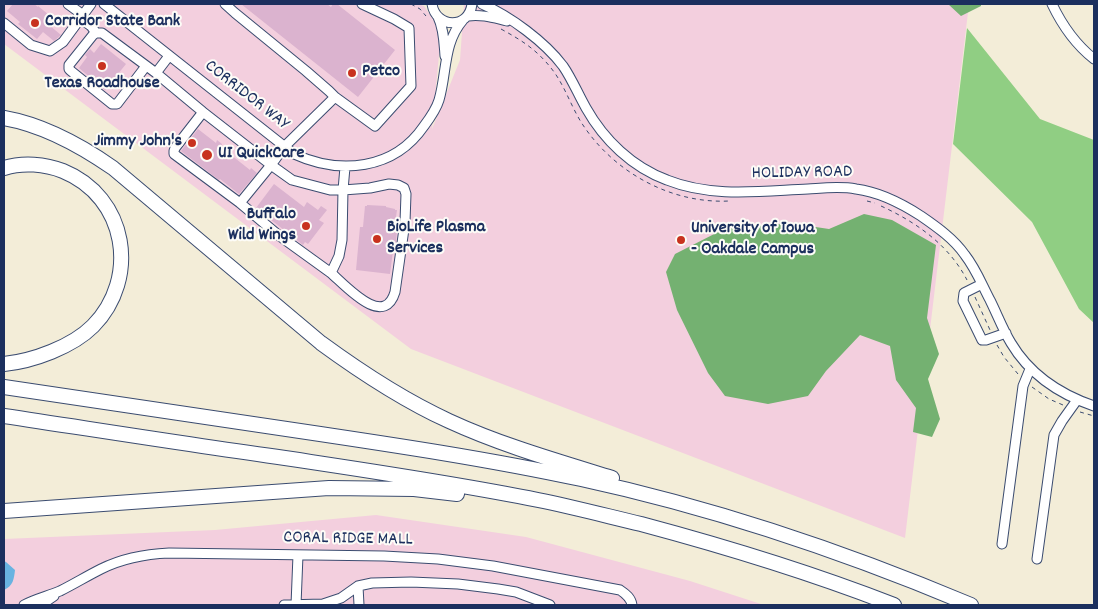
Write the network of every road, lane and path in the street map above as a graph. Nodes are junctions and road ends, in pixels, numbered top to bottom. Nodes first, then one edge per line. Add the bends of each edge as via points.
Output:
1 (68, 4) edge
2 (91, 4) edge
3 (104, 4) edge
4 (226, 4) edge
5 (362, 4) edge
6 (411, 4) edge
7 (414, 4) edge
8 (472, 4) edge
9 (482, 4) edge
10 (1052, 4) edge
11 (430, 5) edge
12 (81, 17) junction
13 (433, 18) junction
14 (465, 18) junction
15 (4, 23) edge
16 (515, 23) junction
17 (496, 27) dead end
18 (96, 33) junction
19 (169, 56) junction
20 (1094, 59) edge
21 (445, 63) junction
22 (146, 66) junction
23 (156, 73) junction
24 (335, 97) junction
25 (203, 112) junction
26 (4, 118) edge
27 (284, 146) junction
28 (271, 165) junction
29 (345, 167) junction
30 (4, 168) edge
31 (343, 190) junction
32 (861, 199) dead end
33 (734, 201) dead end
34 (240, 203) junction
35 (331, 273) junction
36 (982, 284) junction
37 (972, 289) junction
38 (1006, 333) junction
39 (993, 338) junction
40 (4, 364) edge
41 (1030, 369) junction
42 (1026, 381) junction
43 (4, 387) edge
44 (1077, 400) junction
45 (1094, 406) edge
46 (1071, 408) junction
47 (4, 416) edge
48 (1094, 416) edge
49 (4, 511) edge
50 (614, 517) junction
51 (731, 519) junction
52 (1002, 544) dead end
53 (298, 555) junction
54 (1037, 559) dead end
55 (358, 586) junction
56 (60, 591) junction
57 (24, 605) edge
58 (42, 605) edge
59 (284, 605) edge
60 (296, 605) edge
61 (359, 605) edge
62 (550, 605) edge
63 (632, 605) edge
64 (894, 605) edge
65 (971, 605) edge

1 - 12 street
2 - 12 street
3 - 19 street, CORRIDOR WAY
4 - 24 street
5 - 24 street via 409,28 411,86 375,126
6 - 7 path
7 - 13 path
8 - 14 street
9 - 16 street, HOLIDAY ROAD
10 - 20 street via 1069,33
11 - 13 street
12 - 15 street via 63,42 50,51 31,45
12 - 18 street
13 - 14 street, HOLIDAY ROAD via 451,23
13 - 21 street, CORRIDOR WAY via 443,31
14 - 16 street, HOLIDAY ROAD via 486,16
14 - 21 street, CORRIDOR WAY via 456,28
16 - 36 street, HOLIDAY ROAD via 540,42 563,66 594,121 614,145 652,173 682,185 713,191 837,187 874,193 900,203 946,235 964,254
17 - 33 path via 521,40 543,59 593,139 628,171 666,191 690,198
18 - 22 street via 102,33
18 - 22 street via 69,64 69,69 112,104 117,104
19 - 23 street
19 - 27 street, CORRIDOR WAY
21 - 29 street, CORRIDOR WAY via 436,109 412,142 389,157
22 - 23 street
23 - 25 street
24 - 27 street
25 - 28 street
25 - 34 street via 175,148 174,154
26 - 51 highway via 49,131 113,168 321,343 418,406 489,437
27 - 28 street
27 - 29 street, CORRIDOR WAY via 294,154 319,164
28 - 31 street via 292,180 330,190
28 - 34 street
29 - 31 street
30 - 40 highway via 21,164 46,166 70,174 90,187 116,226 122,262 113,298 92,327 46,353
31 - 35 street via 342,240
31 - 35 street via 390,184 404,188 405,222 392,301 381,307 366,304
32 - 37 path via 895,212 937,241 958,264
34 - 35 street
36 - 37 street
36 - 38 street, HOLIDAY ROAD
37 - 39 path
37 - 39 street via 964,293 963,301 982,340
38 - 39 street
38 - 41 street, HOLIDAY ROAD
39 - 42 path via 1004,357
41 - 42 street
41 - 44 street, HOLIDAY ROAD via 1060,392
42 - 46 path via 1049,399
42 - 52 street
43 - 51 highway via 508,464 638,493
44 - 45 street, HOLIDAY ROAD
44 - 46 street
46 - 48 path
46 - 54 street via 1054,435
47 - 50 highway via 470,487
49 - 50 highway via 329,488 375,488 447,493
50 - 64 highway via 757,557
51 - 65 highway via 797,539
53 - 56 street, CORAL RIDGE MALL via 169,553 132,557 102,568
53 - 60 street
53 - 63 street, CORAL RIDGE MALL via 411,557 493,566 620,590
55 - 60 street via 332,602
55 - 61 street
55 - 62 street via 403,582 458,584 516,592
56 - 57 street, CORAL RIDGE MALL
56 - 58 street, CORAL RIDGE MALL
59 - 60 street

